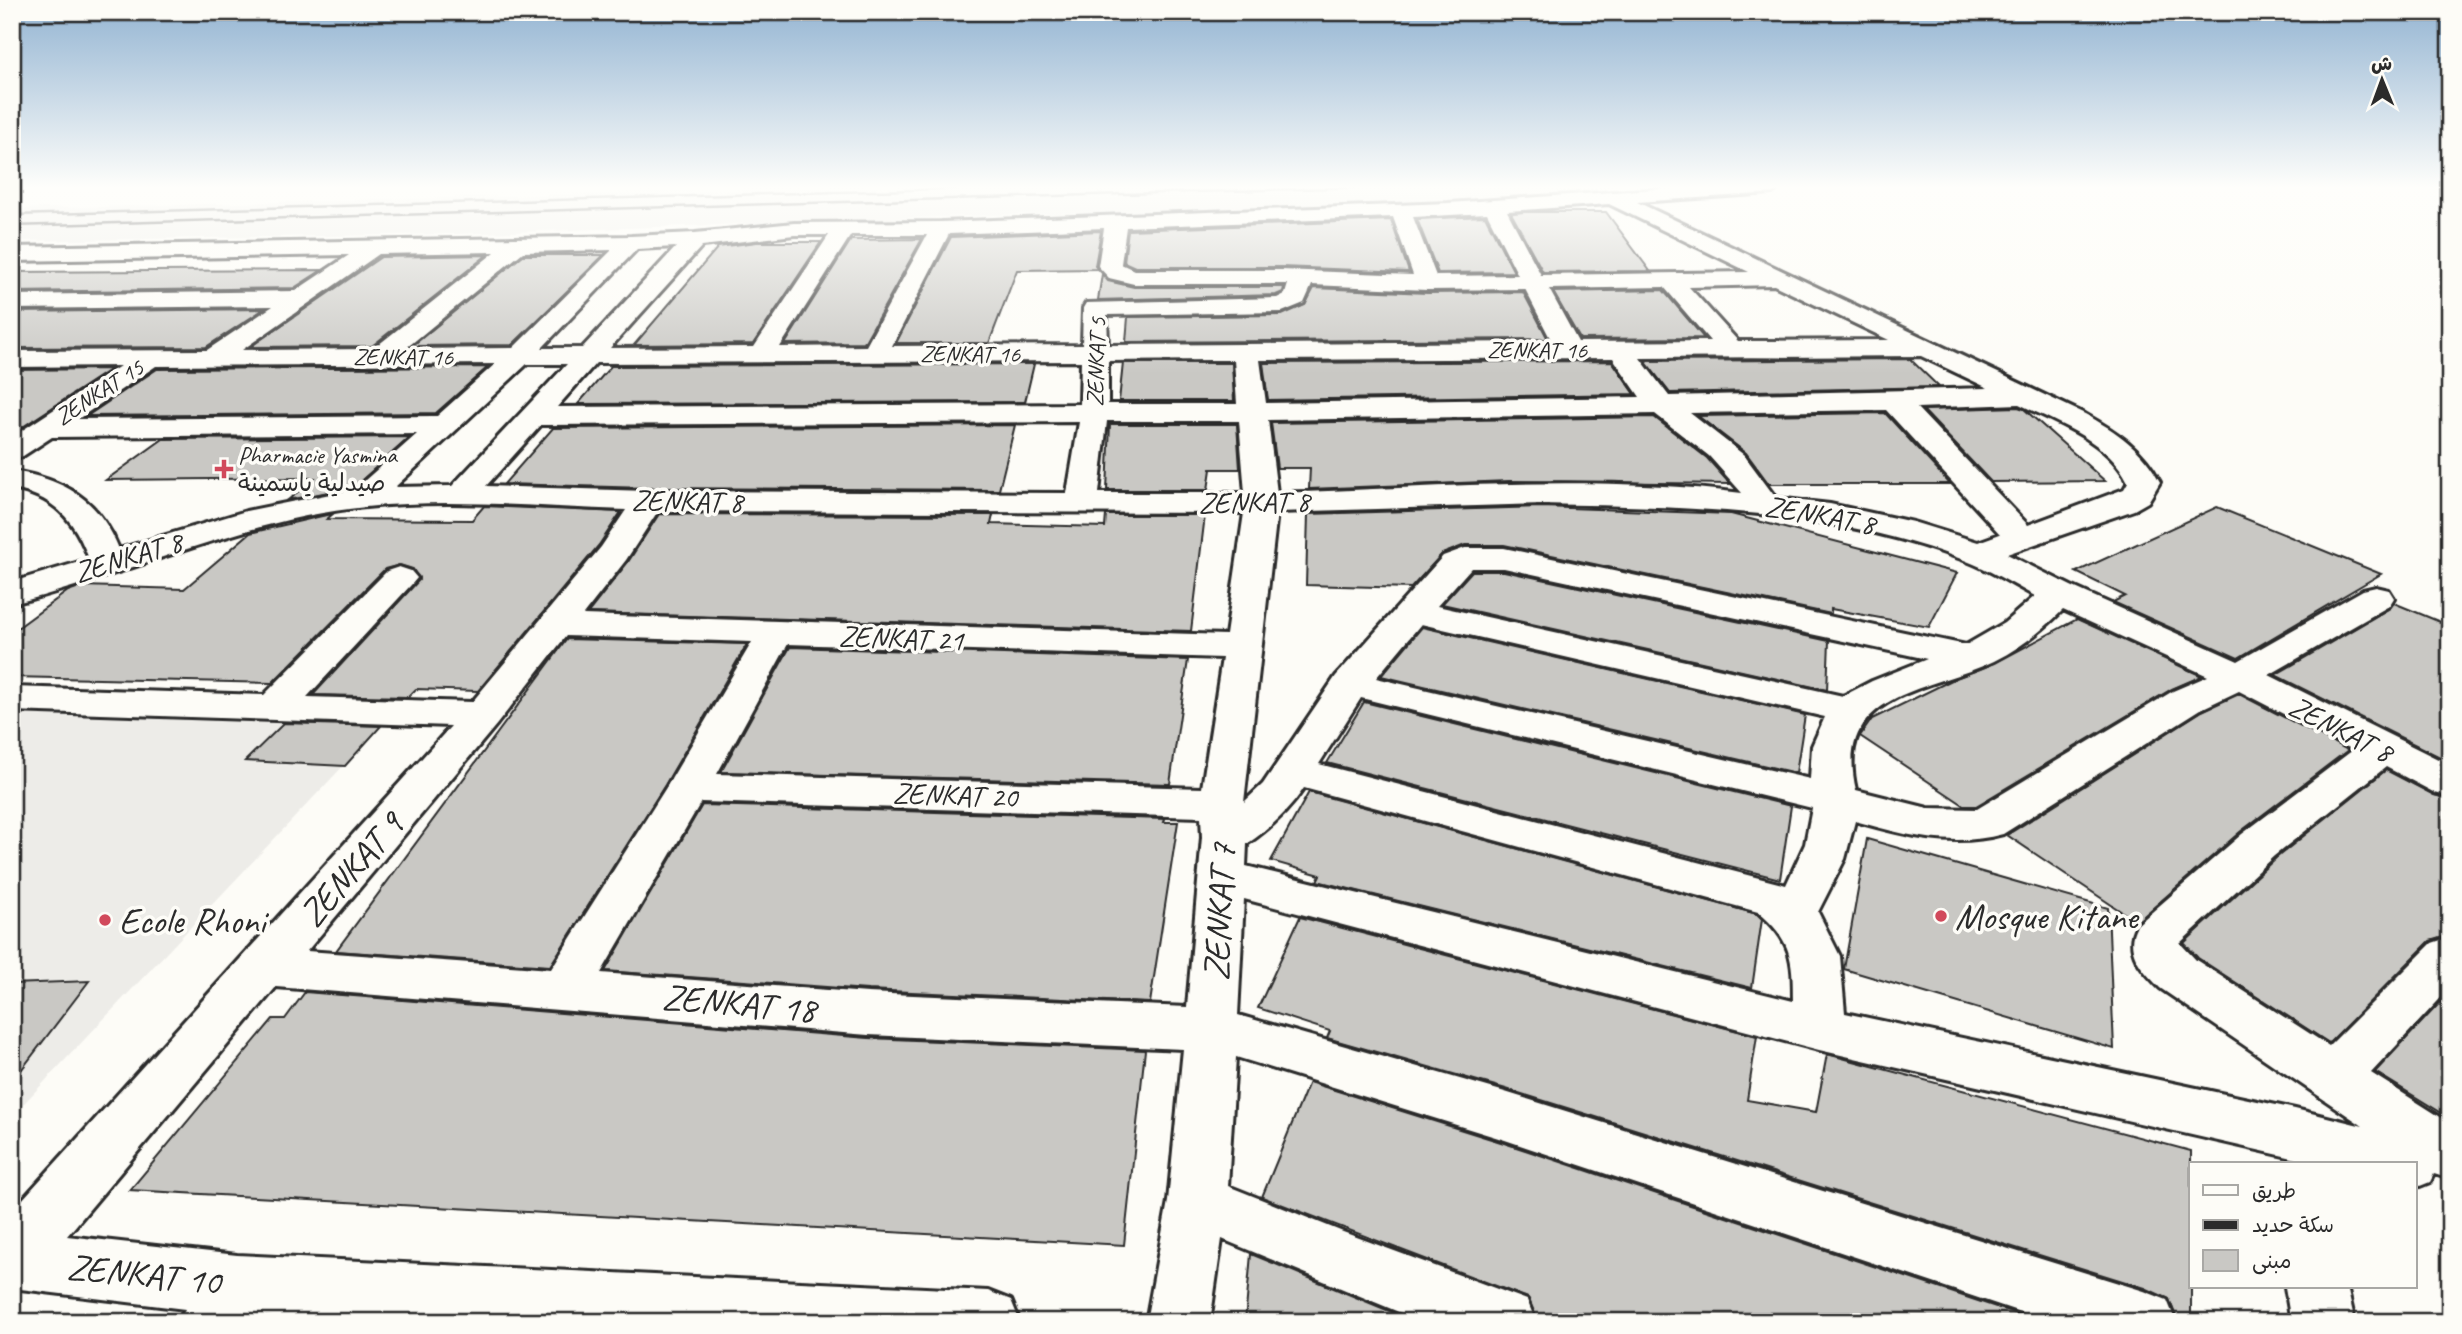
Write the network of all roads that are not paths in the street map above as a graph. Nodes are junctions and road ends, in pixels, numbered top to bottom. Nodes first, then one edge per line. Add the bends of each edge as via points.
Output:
1 (286, 249) edge
2 (372, 249) edge
3 (512, 249) edge
4 (625, 249) edge
5 (686, 249) edge
6 (831, 249) edge
7 (930, 249) edge
8 (1111, 249) edge
9 (1415, 249) edge
10 (1516, 249) edge
11 (1718, 249) edge
12 (18, 256) edge
13 (1111, 271) junction
14 (1302, 279) junction
15 (1780, 279) junction
16 (1670, 280) junction
17 (1533, 282) junction
18 (1427, 283) junction
19 (300, 298) junction
20 (12, 302) edge
21 (1095, 307) junction
22 (1928, 348) junction
23 (1731, 349) junction
24 (1569, 350) junction
25 (1621, 350) junction
26 (1246, 352) junction
27 (875, 353) junction
28 (761, 354) junction
29 (588, 355) junction
30 (1094, 355) junction
31 (152, 357) junction
32 (379, 357) junction
33 (519, 357) junction
34 (213, 358) junction
35 (12, 359) edge
36 (2024, 395) junction
37 (1894, 401) junction
38 (1662, 405) junction
39 (1251, 412) junction
40 (1094, 414) junction
41 (536, 416) junction
42 (447, 425) junction
43 (46, 428) junction
44 (12, 450) edge
45 (12, 480) edge
46 (461, 495) junction
47 (365, 497) junction
48 (648, 501) junction
49 (1082, 503) junction
50 (1262, 503) junction
51 (1762, 503) junction
52 (2023, 539) junction
53 (1979, 553) junction
54 (107, 562) junction
55 (399, 578) dead end
56 (12, 593) edge
57 (2059, 594) junction
58 (2376, 598) dead end
59 (1415, 612) junction
60 (559, 625) junction
61 (775, 634) junction
62 (1244, 647) junction
63 (1969, 657) junction
64 (2240, 676) junction
65 (1350, 684) junction
66 (12, 699) edge
67 (272, 710) junction
68 (1849, 710) junction
69 (483, 715) junction
70 (2381, 750) junction
71 (1294, 771) junction
72 (2450, 783) edge
73 (688, 787) junction
74 (1835, 799) junction
75 (1223, 839) junction
76 (1793, 912) junction
77 (2450, 956) edge
78 (266, 967) junction
79 (565, 989) junction
80 (1213, 1029) junction
81 (1819, 1029) junction
82 (2334, 1076) junction
83 (2296, 1149) edge
84 (2450, 1154) edge
85 (2390, 1162) edge
86 (2416, 1166) edge
87 (2450, 1175) edge
88 (1198, 1202) junction
89 (12, 1258) edge
90 (2316, 1288) edge
91 (224, 1303) edge
92 (988, 1322) edge
93 (1178, 1322) edge
94 (1504, 1322) edge
95 (2144, 1322) edge
96 (2323, 1322) edge

1 - 12 street
2 - 19 street
3 - 32 street
4 - 33 street
5 - 29 street
6 - 28 street
7 - 27 street
8 - 13 street
9 - 18 street
10 - 17 street
11 - 15 street
13 - 14 street, ZENKAT 5 via 1134,276
13 - 21 street via 1091,285 1088,299
14 - 18 street, ZENKAT 5
14 - 21 street, ZENKAT 5 via 1295,298 1288,303
15 - 16 street, ZENKAT 5
15 - 22 street
16 - 17 street, ZENKAT 5
16 - 23 street
17 - 18 street, ZENKAT 5
17 - 24 street
19 - 20 street
19 - 34 street
21 - 30 street, ZENKAT 5
22 - 23 street, ZENKAT 16
22 - 36 street
23 - 25 street, ZENKAT 16
24 - 25 street, ZENKAT 16
24 - 26 street, ZENKAT 16
25 - 38 street
26 - 30 street, ZENKAT 16
26 - 39 street, ZENKAT 7
27 - 28 street, ZENKAT 16
27 - 30 street, ZENKAT 16
28 - 29 street, ZENKAT 16
29 - 33 street, ZENKAT 16
29 - 41 street
30 - 40 street, ZENKAT 5
31 - 34 street, ZENKAT 16
31 - 35 street, ZENKAT 16
31 - 43 street, ZENKAT 15
32 - 33 street, ZENKAT 16
32 - 34 street, ZENKAT 16
33 - 42 street
36 - 37 street
36 - 52 street via 2130,456 2144,482 2137,495 2123,503
37 - 38 street
37 - 52 street
38 - 39 street
38 - 51 street via 1754,484
39 - 40 street
39 - 50 street, ZENKAT 7
40 - 41 street
40 - 49 street, ZENKAT 5
41 - 46 street
42 - 43 street
42 - 47 street
43 - 44 street, ZENKAT 15
45 - 54 street via 47,488 85,514
46 - 47 street, ZENKAT 8
46 - 48 street, ZENKAT 8
47 - 54 street, ZENKAT 8 via 258,518
48 - 49 street, ZENKAT 8
48 - 60 street, ZENKAT 9
49 - 50 street, ZENKAT 8
50 - 51 street, ZENKAT 8 via 1596,494
50 - 62 street, ZENKAT 7
51 - 53 street, ZENKAT 8 via 1913,532
52 - 53 street
53 - 57 street, ZENKAT 8
54 - 56 street, ZENKAT 8
55 - 67 street
57 - 63 street via 2039,615
57 - 64 street, ZENKAT 8
58 - 64 street
59 - 63 street via 1455,564 1485,556
59 - 65 street
59 - 68 street
60 - 61 street, ZENKAT 21
60 - 69 street, ZENKAT 9
61 - 62 street, ZENKAT 21
61 - 73 street
62 - 75 street, ZENKAT 7
63 - 68 street via 1899,684
64 - 70 street, ZENKAT 8
64 - 74 street via 2187,700 1987,823 1944,827
65 - 71 street
65 - 74 street
66 - 67 street
67 - 69 street
68 - 74 street via 1834,739 1830,766
69 - 78 street, ZENKAT 9
70 - 72 street, ZENKAT 8
70 - 82 street via 2258,845 2154,938 2157,952 2178,974
71 - 75 street via 1255,817
71 - 76 street via 1737,887 1774,899
73 - 75 street, ZENKAT 20
73 - 79 street
74 - 76 street via 1812,885
75 - 80 street, ZENKAT 7
75 - 81 street, ZENKAT 20
76 - 81 street via 1809,931 1816,955
77 - 82 street
78 - 79 street, ZENKAT 18
78 - 89 street, ZENKAT 9
79 - 80 street, ZENKAT 18 via 868,1014
80 - 88 street, ZENKAT 7
80 - 95 street, ZENKAT 18 via 1505,1116
81 - 83 street, ZENKAT 20
82 - 84 street
83 - 85 street, ZENKAT 20
86 - 87 street, ZENKAT 20
88 - 93 street, ZENKAT 7
88 - 94 street
89 - 91 street, ZENKAT 10
90 - 96 street
91 - 92 street, ZENKAT 10

